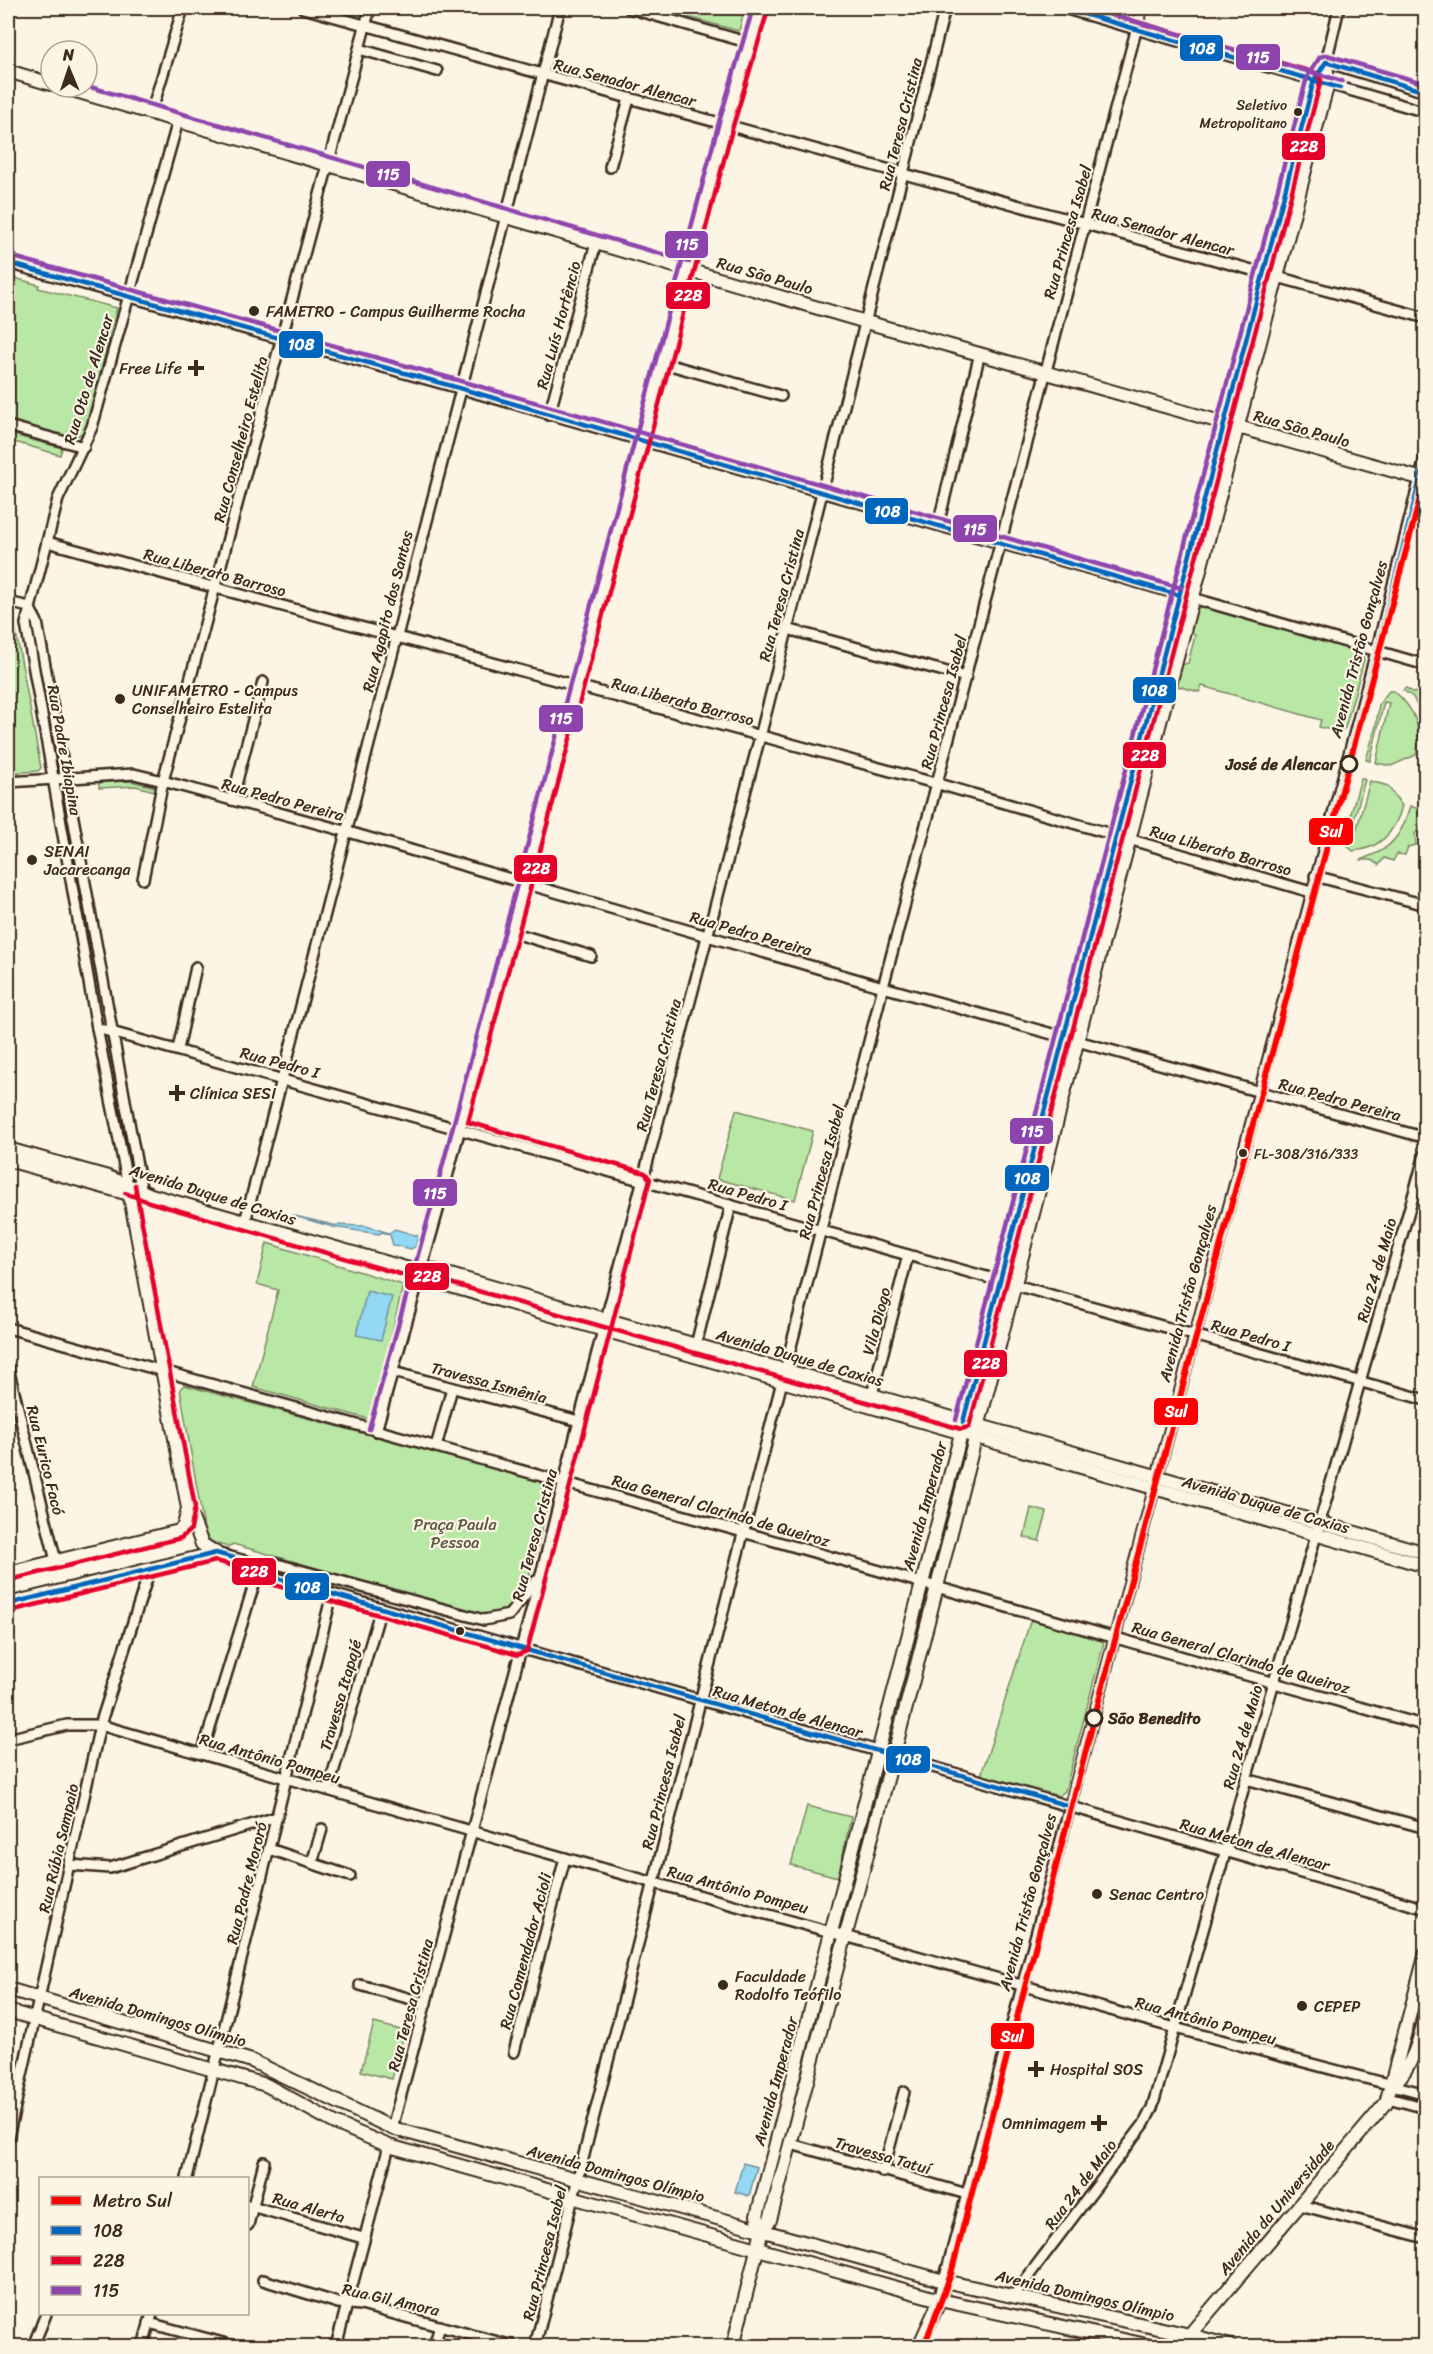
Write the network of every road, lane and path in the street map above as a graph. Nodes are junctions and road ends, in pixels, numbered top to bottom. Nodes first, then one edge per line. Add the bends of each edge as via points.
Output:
1 (183, 8) edge
2 (303, 8) edge
3 (370, 8) edge
4 (560, 8) edge
5 (629, 8) edge
6 (760, 8) edge
7 (945, 8) edge
8 (1063, 8) edge
9 (1142, 8) edge
10 (1339, 8) edge
11 (365, 25) junction
12 (1136, 30) junction
13 (750, 43) junction
14 (358, 49) junction
15 (1326, 62) junction
16 (8, 71) edge
17 (437, 71) dead end
18 (542, 75) junction
19 (39, 80) edge
20 (1314, 80) junction
21 (1328, 84) junction
22 (1425, 92) edge
23 (99, 98) edge
24 (628, 99) junction
25 (1425, 112) edge
26 (151, 113) junction
27 (178, 121) junction
28 (726, 124) junction
29 (328, 165) junction
30 (610, 167) dead end
31 (902, 174) junction
32 (504, 215) junction
33 (1084, 225) junction
34 (596, 243) junction
35 (8, 263) edge
36 (687, 269) junction
37 (1264, 274) junction
38 (1276, 278) junction
39 (129, 297) junction
40 (1425, 318) edge
41 (866, 321) junction
42 (282, 340) junction
43 (980, 354) junction
44 (663, 363) junction
45 (1045, 372) junction
46 (459, 388) junction
47 (781, 396) dead end
48 (549, 415) junction
49 (1231, 425) junction
50 (8, 426) edge
51 (641, 441) junction
52 (84, 447) junction
53 (1425, 454) edge
54 (1422, 479) edge
55 (823, 492) junction
56 (938, 525) junction
57 (47, 542) junction
58 (999, 543) junction
59 (215, 588) junction
60 (1179, 595) junction
61 (1193, 599) junction
62 (8, 602) edge
63 (28, 608) junction
64 (788, 629) junction
65 (396, 638) junction
66 (1376, 651) junction
67 (1425, 665) edge
68 (966, 677) junction
69 (263, 682) dead end
70 (576, 687) junction
71 (759, 738) junction
72 (53, 778) junction
73 (65, 778) junction
74 (163, 781) junction
75 (8, 782) edge
76 (936, 783) junction
77 (232, 800) junction
78 (345, 831) junction
79 (1116, 835) junction
80 (1129, 839) junction
81 (1316, 876) junction
82 (143, 879) dead end
83 (523, 884) junction
84 (1311, 892) junction
85 (1425, 905) edge
86 (511, 932) junction
87 (707, 936) junction
88 (591, 956) dead end
89 (196, 967) dead end
90 (883, 987) junction
91 (97, 1028) junction
92 (110, 1031) junction
93 (1064, 1038) junction
94 (1077, 1042) junction
95 (178, 1050) junction
96 (281, 1078) junction
97 (1258, 1092) junction
98 (459, 1127) junction
99 (1425, 1138) edge
100 (8, 1149) edge
101 (1425, 1151) edge
102 (8, 1160) edge
103 (643, 1180) junction
104 (136, 1192) junction
105 (731, 1205) junction
106 (245, 1222) junction
107 (821, 1229) junction
108 (908, 1255) junction
109 (421, 1272) junction
110 (1000, 1280) junction
111 (1015, 1284) junction
112 (605, 1325) junction
113 (8, 1328) edge
114 (1193, 1334) junction
115 (696, 1345) junction
116 (8, 1368) edge
117 (163, 1371) junction
118 (393, 1372) junction
119 (783, 1376) junction
120 (1360, 1381) junction
121 (452, 1388) junction
122 (872, 1395) junction
123 (1425, 1400) edge
124 (18, 1410) junction
125 (8, 1413) edge
126 (579, 1421) junction
127 (962, 1427) junction
128 (376, 1431) junction
129 (976, 1431) junction
130 (436, 1448) junction
131 (564, 1482) junction
132 (1155, 1483) junction
133 (188, 1508) junction
134 (1319, 1522) junction
135 (743, 1532) junction
136 (1315, 1535) junction
137 (216, 1552) junction
138 (1425, 1552) edge
139 (56, 1561) junction
140 (260, 1565) junction
141 (1425, 1566) edge
142 (150, 1569) junction
143 (8, 1573) edge
144 (541, 1573) junction
145 (921, 1582) junction
146 (937, 1587) junction
147 (332, 1594) junction
148 (8, 1604) edge
149 (381, 1608) junction
150 (1113, 1636) junction
151 (520, 1648) junction
152 (1274, 1683) junction
153 (699, 1701) junction
154 (100, 1725) junction
155 (1425, 1726) edge
156 (8, 1739) edge
157 (877, 1751) junction
158 (202, 1754) junction
159 (894, 1756) junction
160 (287, 1779) junction
161 (1246, 1779) junction
162 (328, 1791) junction
163 (1069, 1806) junction
164 (278, 1817) junction
165 (1425, 1828) edge
166 (322, 1829) dead end
167 (472, 1831) junction
168 (269, 1849) junction
169 (1226, 1851) junction
170 (564, 1858) junction
171 (312, 1863) junction
172 (70, 1865) junction
173 (350, 1876) dead end
174 (654, 1881) junction
175 (1425, 1909) edge
176 (833, 1931) junction
177 (845, 1935) junction
178 (1425, 1953) edge
179 (360, 1985) dead end
180 (1022, 1985) junction
181 (8, 1989) edge
182 (40, 1998) junction
183 (426, 2003) junction
184 (8, 2012) edge
185 (1425, 2014) edge
186 (35, 2019) junction
187 (1175, 2028) junction
188 (220, 2051) junction
189 (514, 2052) dead end
190 (215, 2070) junction
191 (904, 2092) dead end
192 (1390, 2092) junction
193 (19, 2093) junction
194 (8, 2094) edge
195 (1425, 2094) edge
196 (1425, 2108) edge
197 (392, 2128) junction
198 (8, 2138) edge
199 (791, 2144) junction
200 (389, 2146) junction
201 (264, 2162) dead end
202 (883, 2172) junction
203 (187, 2177) edge
204 (578, 2180) junction
205 (967, 2194) junction
206 (573, 2197) junction
207 (1300, 2205) junction
208 (250, 2206) edge
209 (762, 2230) junction
210 (363, 2238) junction
211 (1425, 2238) edge
212 (757, 2249) junction
213 (263, 2280) dead end
214 (944, 2281) junction
215 (1014, 2295) junction
216 (940, 2300) junction
217 (347, 2304) junction
218 (45, 2315) edge
219 (151, 2318) edge
220 (440, 2326) junction
221 (1191, 2335) junction
222 (33, 2346) edge
223 (143, 2346) edge
224 (234, 2346) edge
225 (336, 2346) edge
226 (434, 2346) edge
227 (513, 2346) edge
228 (535, 2346) edge
229 (733, 2346) edge
230 (919, 2346) edge
231 (1151, 2346) edge
232 (1180, 2346) edge
233 (1230, 2346) edge

1 - 26 street
2 - 11 street, Rua Senador Alencar
3 - 11 street, Rua Conselheiro Estelita
4 - 18 street, Rua Agapito dos Santos
5 - 13 street
6 - 13 street
7 - 31 street, Rua Teresa Cristina
8 - 12 street
9 - 12 street, Rua Princesa Isabel
10 - 15 street, Avenida Imperador
11 - 14 street, Rua Conselheiro Estelita
11 - 18 street, Rua Senador Alencar
12 - 20 street
12 - 33 street, Rua Princesa Isabel via 1116,117
13 - 28 street
14 - 17 street
14 - 29 street, Rua Conselheiro Estelita
15 - 20 main road, Avenida Imperador
15 - 21 main road, Avenida Imperador
15 - 22 street
16 - 19 main road
18 - 24 street, Rua Senador Alencar
18 - 32 street, Rua Agapito dos Santos
20 - 21 street
20 - 37 main road, Avenida Imperador
21 - 25 street
21 - 38 main road, Avenida Imperador
23 - 26 main road, Rua São Paulo
24 - 28 street, Rua Senador Alencar
24 - 30 street
26 - 27 main road, Rua São Paulo
27 - 29 main road, Rua São Paulo
27 - 39 street, Rua Oto de Alencar
28 - 31 street, Rua Senador Alencar
28 - 36 street
29 - 32 main road, Rua São Paulo
29 - 42 street, Rua Conselheiro Estelita
31 - 33 street, Rua Senador Alencar
31 - 41 street, Rua Teresa Cristina
32 - 34 main road, Rua São Paulo
32 - 46 street, Rua Agapito dos Santos
33 - 37 street, Rua Senador Alencar
33 - 45 street, Rua Princesa Isabel
34 - 36 main road, Rua São Paulo
34 - 48 street, Rua Luís Hortêncio
35 - 39 street
36 - 41 main road, Rua São Paulo
36 - 44 street
37 - 38 street, Rua Senador Alencar
37 - 49 main road, Avenida Imperador
38 - 40 street, Rua Senador Alencar
38 - 49 main road, Avenida Imperador
39 - 42 street
39 - 52 street, Rua Oto de Alencar
41 - 43 main road, Rua São Paulo
41 - 55 street, Rua Teresa Cristina
42 - 46 street
42 - 59 street, Rua Conselheiro Estelita
43 - 45 main road, Rua São Paulo
43 - 56 street
44 - 47 street
44 - 51 street
45 - 49 main road, Rua São Paulo
45 - 58 street, Rua Princesa Isabel
46 - 48 street
46 - 65 street, Rua Agapito dos Santos
48 - 51 street
49 - 54 main road, Rua São Paulo
49 - 60 main road, Avenida Imperador
49 - 61 main road, Avenida Imperador
50 - 52 street
51 - 55 street
51 - 70 street
52 - 57 street, Rua Oto de Alencar via 58,499
53 - 54 street, Avenida Tristão Gonçalves
54 - 66 street, Avenida Tristão Gonçalves
55 - 56 street
55 - 64 street, Rua Teresa Cristina
56 - 58 street
57 - 59 street, Rua Liberato Barroso
57 - 63 street, Rua Oto de Alencar
58 - 60 street
58 - 68 street, Rua Princesa Isabel
59 - 65 street, Rua Liberato Barroso
59 - 74 street, Rua Conselheiro Estelita
60 - 61 street
60 - 79 main road, Avenida Imperador
61 - 66 street
61 - 80 main road, Avenida Imperador
62 - 63 street
63 - 72 street, Rua Padre Ibiapina via 26,624
63 - 73 street, Rua Padre Ibiapina via 37,622
64 - 68 street
64 - 71 street, Rua Teresa Cristina
65 - 70 street, Rua Liberato Barroso
65 - 78 street, Rua Agapito dos Santos
66 - 67 street
66 - 81 street, Avenida Tristão Gonçalves
68 - 76 street, Rua Princesa Isabel
69 - 77 street
70 - 71 street, Rua Liberato Barroso
70 - 83 street
71 - 76 street, Rua Liberato Barroso
71 - 87 street, Rua Teresa Cristina
72 - 73 street, Rua Pedro Pereira
72 - 75 street, Rua Pedro Pereira
72 - 91 street, Rua Padre Ibiapina
73 - 74 street, Rua Pedro Pereira via 134,774
73 - 92 street, Rua Padre Ibiapina
74 - 77 street, Rua Pedro Pereira
74 - 82 street, Rua Conselheiro Estelita
76 - 79 street, Rua Liberato Barroso
76 - 90 street, Rua Princesa Isabel
77 - 78 street, Rua Pedro Pereira
78 - 83 street, Rua Pedro Pereira
78 - 96 street, Rua Agapito dos Santos
79 - 80 street, Rua Liberato Barroso
79 - 93 main road, Avenida Imperador
80 - 84 street, Rua Liberato Barroso
80 - 94 main road, Avenida Imperador
81 - 84 street, Avenida Tristão Gonçalves
81 - 85 street
83 - 86 street
83 - 87 street, Rua Pedro Pereira
84 - 97 street, Avenida Tristão Gonçalves
86 - 88 street
86 - 98 street
87 - 90 street, Rua Pedro Pereira
87 - 103 street, Rua Teresa Cristina
89 - 95 street
90 - 93 street, Rua Pedro Pereira
90 - 107 street, Rua Princesa Isabel
91 - 92 street, Rua Pedro I
91 - 104 street, Rua Padre Ibiapina
92 - 95 street, Rua Pedro I
92 - 104 street, Rua Padre Ibiapina
93 - 94 street, Rua Pedro Pereira
93 - 110 main road, Avenida Imperador
94 - 97 street, Rua Pedro Pereira
94 - 111 main road, Avenida Imperador
95 - 96 street, Rua Pedro I
96 - 98 street, Rua Pedro I
96 - 106 street, Rua Agapito dos Santos
97 - 99 street, Rua Pedro Pereira
97 - 114 street, Avenida Tristão Gonçalves
98 - 103 street, Rua Pedro I
98 - 109 street
100 - 104 main road, Avenida Duque de Caxias via 108,1177
101 - 120 street, Rua 24 de Maio
102 - 104 main road, Avenida Duque de Caxias
103 - 105 street, Rua Pedro I
103 - 112 street, Rua Teresa Cristina
104 - 106 main road, Avenida Duque de Caxias
104 - 117 main road, Rua Padre Ibiapina
105 - 107 street, Rua Pedro I
105 - 115 street
106 - 109 main road, Avenida Duque de Caxias
107 - 108 street, Rua Pedro I
107 - 119 street, Rua Princesa Isabel
108 - 110 street, Rua Pedro I
108 - 122 street, Vila Diogo
109 - 112 main road, Avenida Duque de Caxias
109 - 118 street
110 - 111 street, Rua Pedro I
110 - 127 main road, Avenida Imperador
111 - 114 street, Rua Pedro I
111 - 129 main road, Avenida Imperador
112 - 115 main road, Avenida Duque de Caxias
112 - 119 main road, Avenida Duque de Caxias
112 - 126 street, Rua Teresa Cristina
113 - 117 street, Rua General Clarindo de Queiroz
114 - 120 street, Rua Pedro I
114 - 132 street, Avenida Tristão Gonçalves
115 - 119 main road, Avenida Duque de Caxias
116 - 124 street, Rua Eurico Facó
117 - 128 street, Rua General Clarindo de Queiroz
117 - 133 main road, Rua Padre Ibiapina
118 - 121 street, Travessa Ismênia
118 - 128 street
119 - 122 main road, Avenida Duque de Caxias
119 - 127 main road, Avenida Duque de Caxias
119 - 135 street, Rua Princesa Isabel
120 - 123 street, Rua Pedro I
120 - 134 street, Rua 24 de Maio
121 - 126 street, Travessa Ismênia
121 - 130 street
122 - 127 main road, Avenida Duque de Caxias
124 - 125 street
124 - 139 street, Rua Eurico Facó
126 - 131 street, Rua Teresa Cristina
127 - 129 main road, Avenida Duque de Caxias
127 - 145 main road, Avenida Imperador
128 - 130 street, Rua General Clarindo de Queiroz
129 - 132 main road, Avenida Duque de Caxias
129 - 146 main road, Avenida Imperador
130 - 131 street, Rua General Clarindo de Queiroz
131 - 135 street, Rua General Clarindo de Queiroz
131 - 144 street, Rua Teresa Cristina
132 - 134 main road, Avenida Duque de Caxias
132 - 136 main road, Avenida Duque de Caxias
132 - 150 street, Avenida Tristão Gonçalves
133 - 137 main road, Rua Padre Ibiapina via 202,1544
133 - 139 main road via 179,1531
134 - 136 street, Rua 24 de Maio
134 - 138 main road, Avenida Duque de Caxias
135 - 145 street, Rua General Clarindo de Queiroz
135 - 153 street, Rua Princesa Isabel
136 - 141 main road, Avenida Duque de Caxias
136 - 152 street, Rua 24 de Maio
137 - 140 street, Rua Meton de Alencar
137 - 142 main road
139 - 143 main road
140 - 144 street via 277,1564 484,1620 509,1615
140 - 147 street, Rua Meton de Alencar via 273,1577
140 - 158 street
142 - 148 main road
142 - 154 street, Rua Rúbia Sampaio
144 - 151 street, Rua Teresa Cristina
145 - 146 street, Rua General Clarindo de Queiroz
145 - 157 main road, Avenida Imperador
146 - 150 street, Rua General Clarindo de Queiroz
146 - 159 main road, Avenida Imperador
147 - 149 street, Rua Meton de Alencar
147 - 160 street, Rua Padre Mororó
149 - 151 street, Rua Meton de Alencar
149 - 162 street, Travessa Itapajé
150 - 152 street, Rua General Clarindo de Queiroz
150 - 163 street, Avenida Tristão Gonçalves
151 - 153 street, Rua Meton de Alencar
151 - 167 street, Rua Teresa Cristina
152 - 155 street, Rua General Clarindo de Queiroz
152 - 161 street, Rua 24 de Maio
153 - 157 street, Rua Meton de Alencar
153 - 174 street, Rua Princesa Isabel
154 - 156 street, Rua Antônio Pompeu via 67,1725
154 - 158 street, Rua Antônio Pompeu
154 - 172 street, Rua Rúbia Sampaio
157 - 159 street, Rua Meton de Alencar
157 - 176 main road, Avenida Imperador
158 - 160 street, Rua Antônio Pompeu
159 - 163 street, Rua Meton de Alencar
159 - 177 main road, Avenida Imperador
160 - 162 street, Rua Antônio Pompeu
160 - 164 street, Rua Padre Mororó
161 - 165 street
161 - 169 street, Rua 24 de Maio
162 - 167 street, Rua Antônio Pompeu
163 - 169 street, Rua Meton de Alencar
163 - 180 street, Avenida Tristão Gonçalves
164 - 168 street, Rua Padre Mororó
164 - 172 street via 110,1868
166 - 171 street
167 - 170 street, Rua Antônio Pompeu
167 - 183 street, Rua Teresa Cristina
168 - 171 street
168 - 188 street, Rua Padre Mororó
169 - 175 street, Rua Meton de Alencar
169 - 187 street, Rua 24 de Maio
170 - 174 street, Rua Antônio Pompeu
170 - 189 street, Rua Comendador Acioli
171 - 173 street
172 - 182 street, Rua Rúbia Sampaio
174 - 176 street, Rua Antônio Pompeu
174 - 204 street, Rua Princesa Isabel
176 - 177 street, Rua Antônio Pompeu
176 - 209 main road, Avenida Imperador via 757,2216
177 - 180 street, Rua Antônio Pompeu
177 - 199 main road, Avenida Imperador
178 - 192 main road
179 - 183 street
180 - 187 street, Rua Antônio Pompeu
180 - 205 street, Avenida Tristão Gonçalves
181 - 182 main road, Avenida Domingos Olímpio
182 - 186 street, Rua Rúbia Sampaio
182 - 188 main road, Avenida Domingos Olímpio
183 - 197 street, Rua Teresa Cristina
184 - 186 main road, Avenida Domingos Olímpio
185 - 192 main road, Avenida da Universidade via 1413,2056
186 - 190 main road, Avenida Domingos Olímpio
186 - 193 street, Rua Rúbia Sampaio
187 - 192 street, Rua Antônio Pompeu
187 - 215 street, Rua 24 de Maio via 1144,2124
188 - 190 street, Rua Padre Mororó
188 - 197 main road, Avenida Domingos Olímpio via 268,2067
190 - 200 main road, Avenida Domingos Olímpio via 266,2085 337,2124
190 - 203 street, Rua Padre Mororó
191 - 202 street
192 - 195 street, Rua Antônio Pompeu
192 - 196 street, Rua Antônio Pompeu
192 - 207 main road, Avenida da Universidade
193 - 194 street
193 - 198 street, Rua Rúbia Sampaio
197 - 204 main road, Avenida Domingos Olímpio
199 - 202 street, Travessa Tatuí
199 - 209 main road, Avenida Imperador via 770,2220
200 - 206 main road, Avenida Domingos Olímpio
200 - 210 street
201 - 208 street
202 - 205 street, Travessa Tatuí
204 - 206 street, Rua Princesa Isabel
204 - 209 main road, Avenida Domingos Olímpio
205 - 214 street, Avenida Tristão Gonçalves
206 - 212 main road, Avenida Domingos Olímpio
206 - 228 street, Rua Princesa Isabel
207 - 211 street
207 - 221 main road, Avenida da Universidade
208 - 210 street, Rua Alerta
209 - 212 main road, Avenida Imperador
209 - 214 main road, Avenida Domingos Olímpio
210 - 217 street
212 - 216 main road, Avenida Domingos Olímpio
212 - 229 main road, Avenida Imperador
213 - 217 street, Rua Gil Amora
214 - 215 main road, Avenida Domingos Olímpio
214 - 216 main road, Avenida Tristão Gonçalves
215 - 221 main road, Avenida Domingos Olímpio
216 - 230 main road, Avenida Tristão Gonçalves
216 - 231 main road, Avenida Domingos Olímpio
217 - 220 street, Rua Gil Amora
217 - 225 street
218 - 222 street
219 - 223 street
219 - 224 street
220 - 226 street
220 - 227 street, Rua Gil Amora
221 - 232 main road, Avenida da Universidade
221 - 233 main road, Avenida Domingos Olímpio

